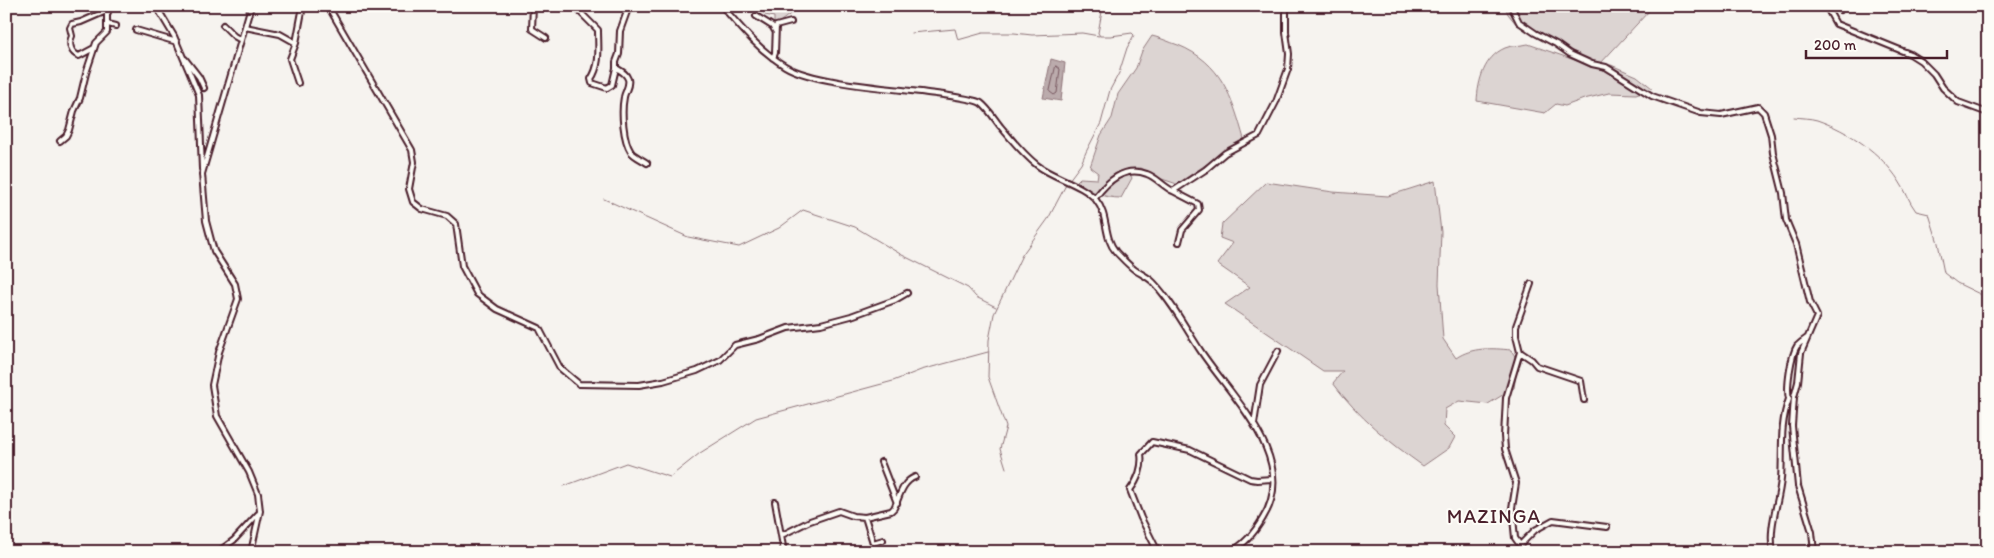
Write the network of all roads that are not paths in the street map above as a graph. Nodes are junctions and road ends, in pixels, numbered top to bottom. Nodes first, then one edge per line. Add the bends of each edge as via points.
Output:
1 (97, 6) edge
2 (110, 6) edge
3 (156, 6) edge
4 (251, 6) edge
5 (303, 6) edge
6 (328, 6) edge
7 (533, 6) edge
8 (574, 6) edge
9 (629, 6) edge
10 (722, 6) edge
11 (1286, 6) edge
12 (1511, 6) edge
13 (1826, 6) edge
14 (1837, 6) edge
15 (1840, 10) dead end
16 (106, 12) junction
17 (756, 16) dead end
18 (791, 22) dead end
19 (108, 24) junction
20 (223, 25) dead end
21 (116, 26) dead end
22 (245, 27) junction
23 (136, 30) dead end
24 (775, 31) junction
25 (546, 38) dead end
26 (241, 40) junction
27 (177, 42) junction
28 (296, 43) junction
29 (94, 48) junction
30 (182, 56) junction
31 (773, 58) junction
32 (616, 68) junction
33 (298, 83) dead end
34 (204, 88) dead end
35 (1988, 113) edge
36 (60, 141) dead end
37 (647, 163) dead end
38 (202, 174) junction
39 (1173, 191) junction
40 (1094, 198) junction
41 (1179, 242) dead end
42 (1531, 284) dead end
43 (907, 293) dead end
44 (1810, 334) junction
45 (1278, 351) dead end
46 (1520, 352) junction
47 (1584, 400) dead end
48 (1254, 424) junction
49 (881, 462) dead end
50 (915, 477) dead end
51 (1272, 479) junction
52 (775, 502) dead end
53 (897, 502) junction
54 (260, 511) junction
55 (865, 517) junction
56 (1607, 527) dead end
57 (782, 535) junction
58 (883, 540) dead end
59 (1520, 545) junction
60 (218, 552) edge
61 (251, 552) edge
62 (784, 552) edge
63 (1158, 552) edge
64 (1230, 552) edge
65 (1522, 552) edge
66 (1772, 552) edge
67 (1814, 552) edge

1 - 16 street via 99,12
2 - 16 street
3 - 27 street
4 - 22 street
5 - 28 street
6 - 43 street via 412,150 414,162 409,189 413,202 422,210 452,218 458,230 462,266 477,294 497,309 539,328 560,368 579,384 639,385 662,381 720,360 735,345 788,328 851,316
7 - 25 street via 532,29
8 - 32 street via 598,30 598,62 592,83 607,88 612,85
9 - 32 street via 620,31
10 - 31 street via 741,29
11 - 39 street via 1288,69 1259,135 1225,153
12 - 44 street via 1519,22 1535,33 1570,54 1606,67 1652,96 1701,113 1721,115 1758,107 1764,113 1786,220 1817,316
13 - 35 street via 1836,24 1910,54 1921,61 1958,102
14 - 15 street
16 - 19 street
16 - 29 street via 72,24 70,28 75,54 78,56
17 - 24 street
18 - 24 street via 776,26
19 - 21 street
19 - 29 street via 107,32
20 - 26 street
22 - 26 street
22 - 28 street via 280,34
23 - 27 street
24 - 31 street
26 - 38 street
27 - 30 street
28 - 33 street via 290,58
29 - 36 street via 69,130
30 - 34 street
30 - 38 street via 199,96
31 - 40 street via 800,73 980,102 1038,166
32 - 37 street via 628,80 624,97 624,130 631,153
38 - 54 street via 206,221 214,251 235,284 238,299 219,352 212,386 215,408 249,472 258,494
39 - 40 street via 1147,174 1133,172 1108,181
39 - 41 street via 1198,204 1199,210 1182,230
40 - 48 street via 1102,208 1109,242 1164,294
42 - 46 street via 1516,326
44 - 66 street via 1797,347 1791,366 1789,399 1780,439 1783,453 1781,482 1773,512
44 - 67 street via 1801,353 1792,426 1798,486 1812,532
45 - 48 street via 1260,385
46 - 47 street via 1537,366 1581,381
46 - 59 street via 1506,398 1504,436 1507,458 1516,483 1512,508 1515,538
48 - 51 street via 1263,438
49 - 53 street
50 - 53 street via 905,484
51 - 63 street via 1250,479 1190,450 1152,442 1141,454 1138,476 1130,490
51 - 64 street via 1273,494 1268,511 1250,538
52 - 57 street
53 - 55 street via 891,511
54 - 60 street via 234,540
54 - 61 street
55 - 57 street via 839,511
55 - 58 street via 873,543
56 - 59 street via 1553,520 1535,530
57 - 62 street
59 - 65 street

